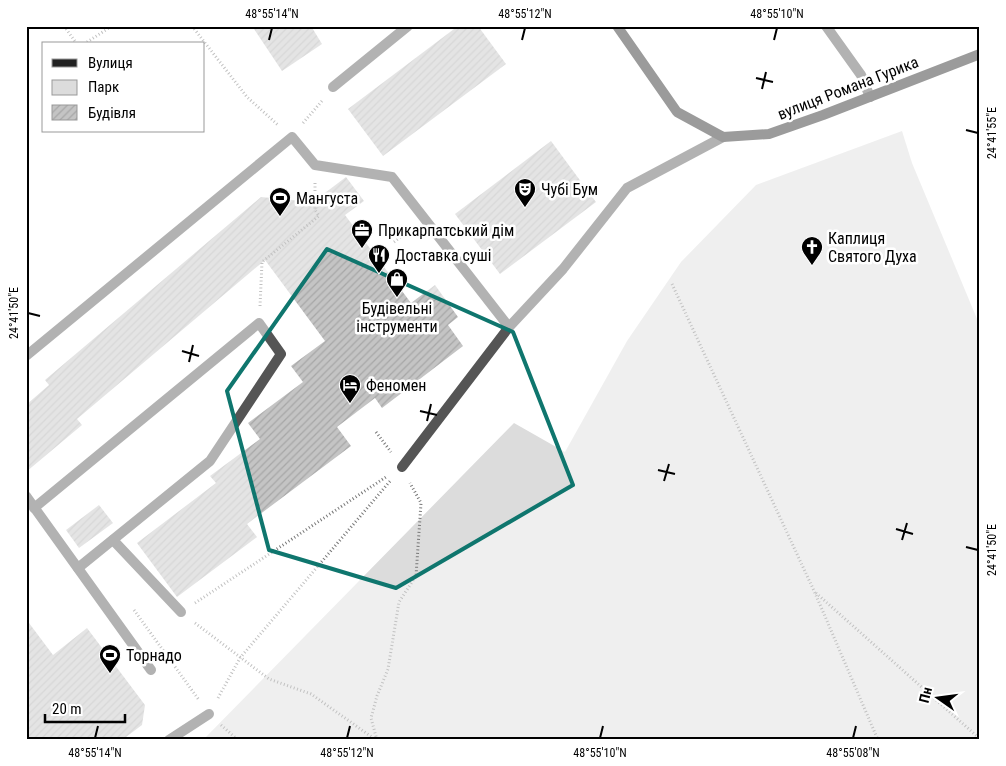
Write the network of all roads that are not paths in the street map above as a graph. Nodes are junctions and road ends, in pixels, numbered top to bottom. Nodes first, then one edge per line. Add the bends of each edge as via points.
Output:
1 (408, 26) edge
2 (617, 26) edge
3 (826, 26) edge
4 (980, 54) edge
5 (333, 87) road end
6 (870, 97) junction
7 (723, 137) junction
8 (509, 327) junction
9 (26, 356) edge
10 (402, 467) road end
11 (26, 496) edge
12 (34, 508) junction
13 (112, 540) junction
14 (78, 568) junction
15 (182, 612) road end
16 (151, 670) dead end
17 (209, 714) road end
18 (169, 740) edge

1 - 5 lane
2 - 7 main road via 677,112
3 - 6 lane via 860,75
4 - 6 main road, вулиця Романа Гурика
6 - 7 main road, вулиця Романа Гурика via 769,134
7 - 8 lane via 627,188 563,269
8 - 9 lane via 392,177 315,165 292,137
8 - 10 lane
11 - 12 lane
12 - 13 lane via 259,323 282,354 210,461
12 - 14 lane
13 - 14 lane
13 - 15 lane
14 - 16 lane
17 - 18 lane

